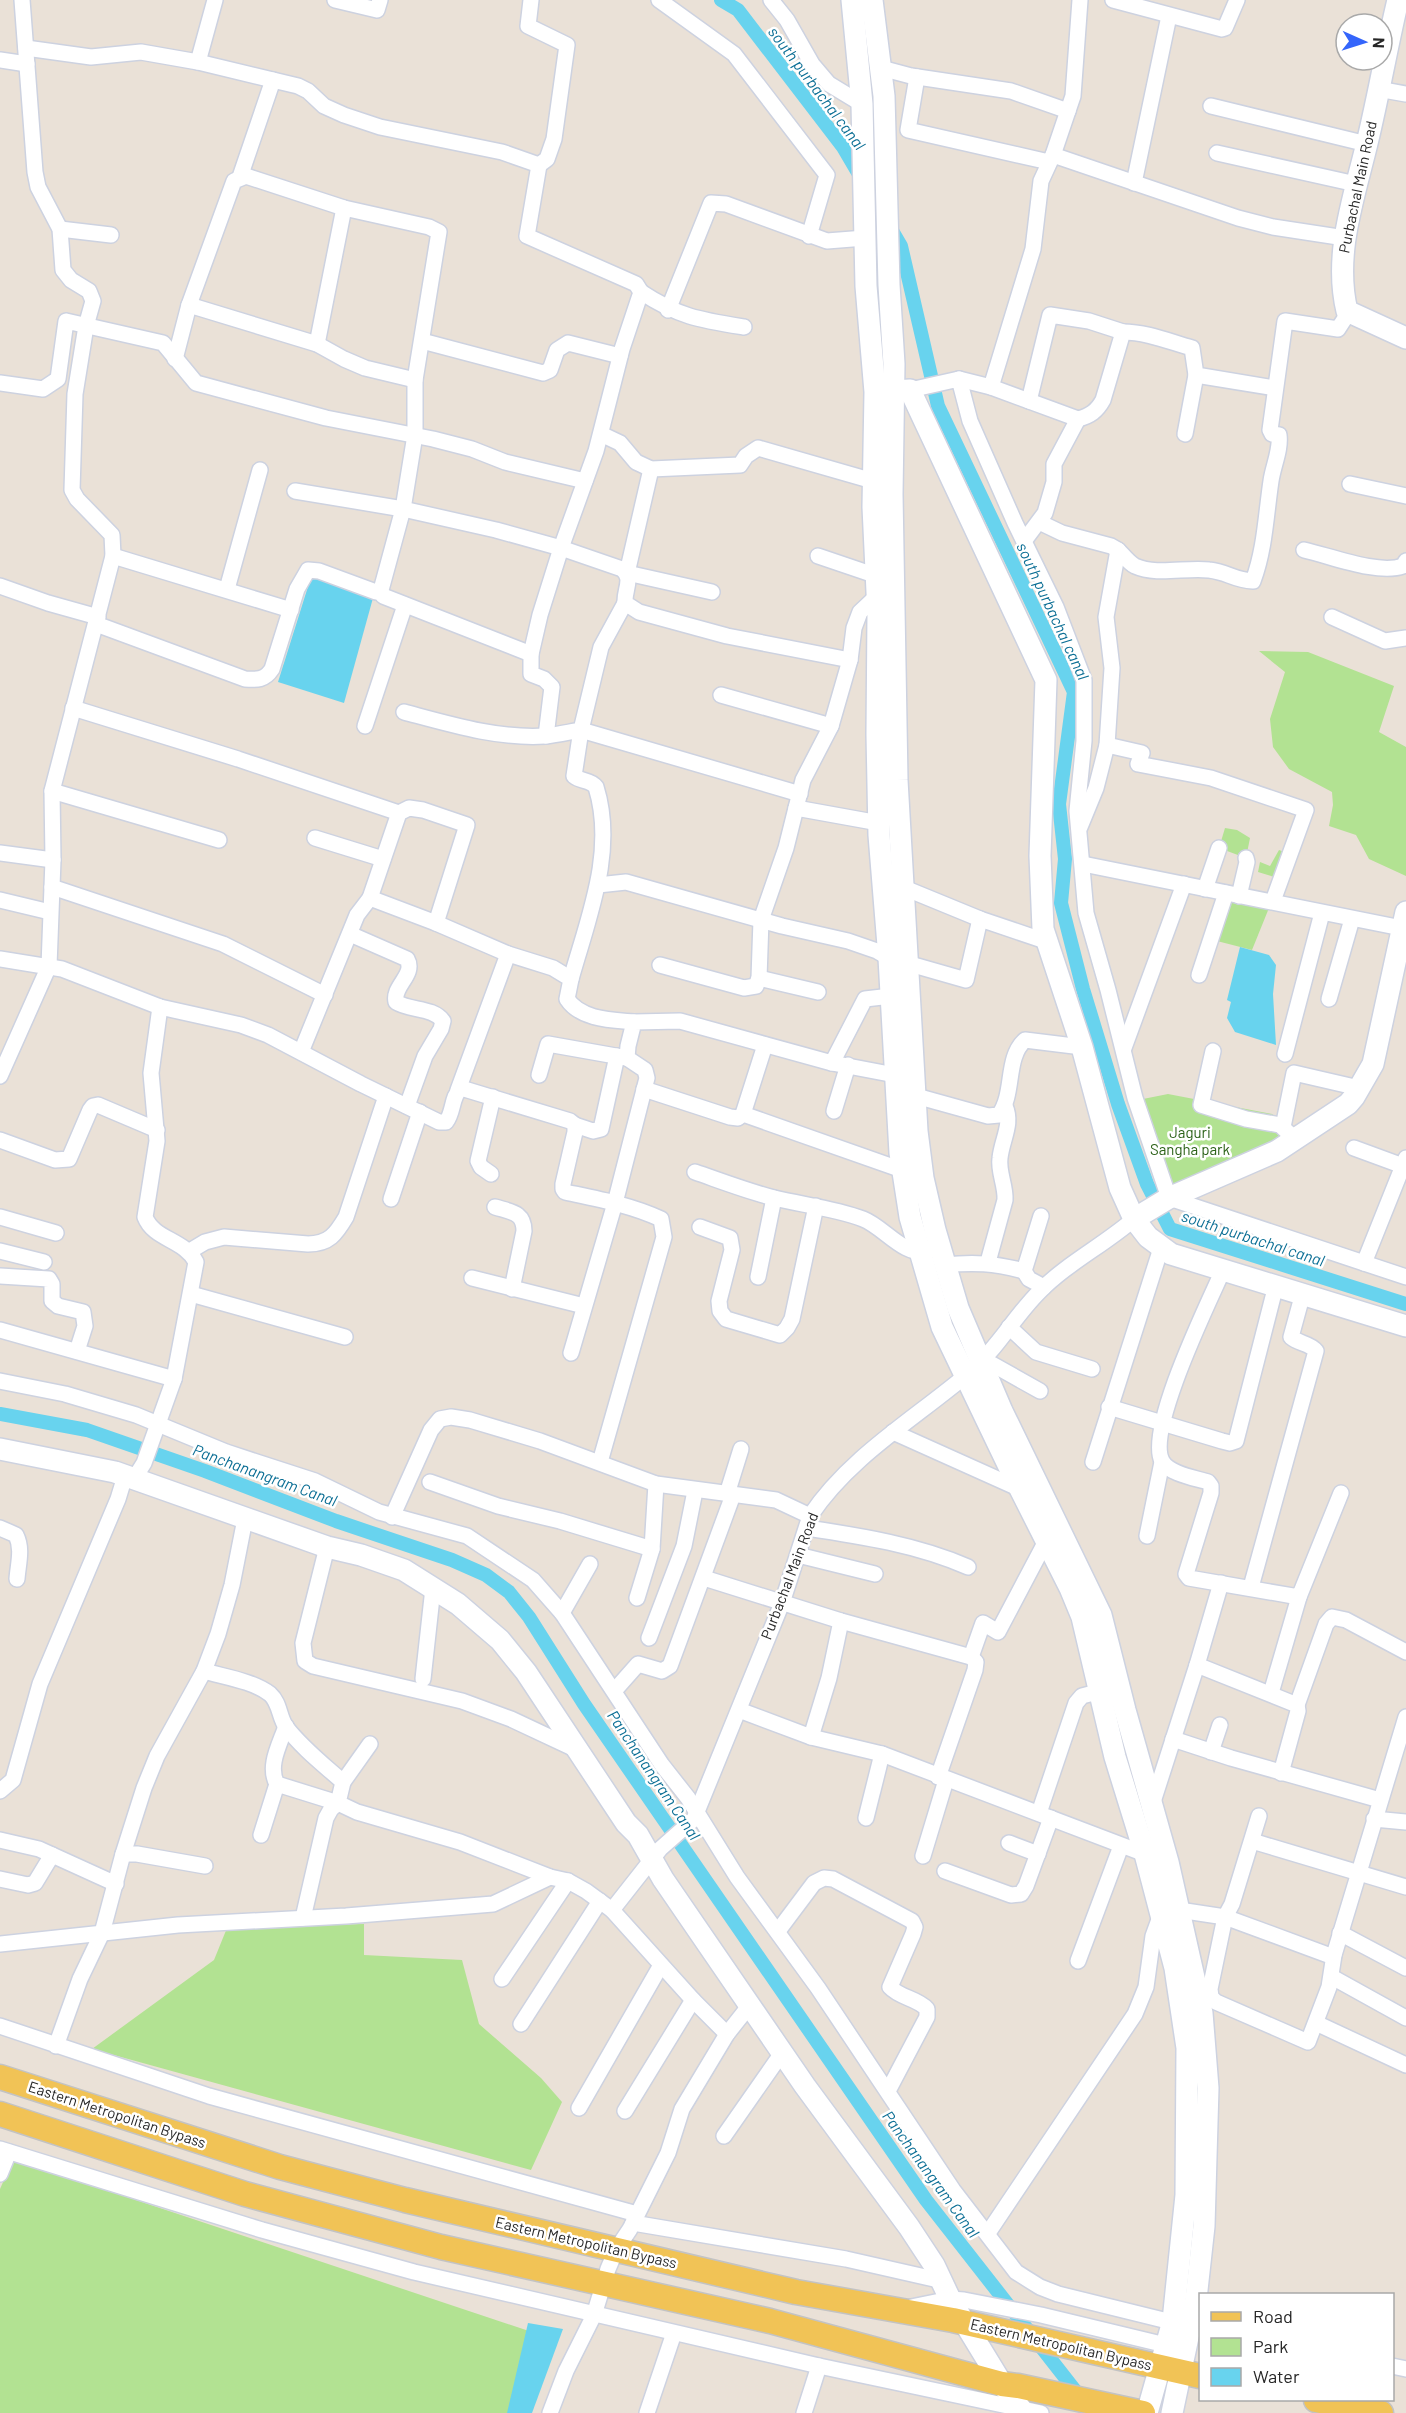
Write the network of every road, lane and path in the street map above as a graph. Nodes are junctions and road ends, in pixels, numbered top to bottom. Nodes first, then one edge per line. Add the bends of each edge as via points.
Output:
1 (22, 0) edge
2 (215, 0) edge
3 (335, 0) edge
4 (380, 0) edge
5 (531, 0) edge
6 (659, 0) edge
7 (771, 0) edge
8 (852, 0) edge
9 (872, 0) edge
10 (1080, 0) edge
11 (1113, 0) edge
12 (1237, 0) edge
13 (1398, 0) edge
14 (1169, 16) junction
15 (26, 48) junction
16 (0, 60) edge
17 (198, 62) junction
18 (27, 64) junction
19 (881, 68) junction
20 (917, 77) junction
21 (273, 80) junction
22 (1378, 89) junction
23 (1406, 94) edge
24 (1212, 106) dead end
25 (1068, 111) junction
26 (862, 114) junction
27 (1367, 144) junction
28 (1217, 153) dead end
29 (1051, 158) junction
30 (540, 165) junction
31 (240, 177) junction
32 (1134, 183) junction
33 (1356, 184) junction
34 (344, 208) junction
35 (60, 229) junction
36 (111, 235) dead end
37 (809, 236) junction
38 (866, 238) junction
39 (1346, 238) junction
40 (641, 292) junction
41 (189, 305) junction
42 (668, 309) junction
43 (1348, 312) junction
44 (86, 326) junction
45 (744, 327) dead end
46 (1123, 332) junction
47 (1406, 338) edge
48 (422, 341) junction
49 (317, 344) junction
50 (620, 356) junction
51 (175, 359) junction
52 (1196, 375) junction
53 (958, 379) junction
54 (415, 380) junction
55 (0, 383) edge
56 (991, 387) junction
57 (1275, 388) junction
58 (905, 390) junction
59 (1029, 401) junction
60 (1078, 419) junction
61 (601, 434) junction
62 (1185, 434) dead end
63 (415, 435) junction
64 (651, 469) junction
65 (260, 470) dead end
66 (585, 481) junction
67 (873, 481) junction
68 (1350, 484) dead end
69 (295, 491) dead end
70 (1406, 496) edge
71 (403, 508) junction
72 (1039, 522) junction
73 (884, 533) junction
74 (1024, 542) junction
75 (561, 548) junction
76 (1119, 550) junction
77 (1304, 550) dead end
78 (113, 556) junction
79 (818, 556) dead end
80 (1406, 561) edge
81 (627, 573) junction
82 (0, 586) edge
83 (878, 586) junction
84 (227, 589) junction
85 (711, 592) dead end
86 (383, 596) dead end
87 (625, 603) junction
88 (405, 605) junction
89 (291, 610) junction
90 (1332, 617) dead end
91 (97, 620) junction
92 (1406, 638) edge
93 (531, 654) junction
94 (850, 660) junction
95 (721, 695) dead end
96 (73, 708) junction
97 (404, 712) dead end
98 (365, 726) dead end
99 (831, 726) junction
100 (581, 730) junction
101 (546, 736) junction
102 (1107, 745) junction
103 (52, 791) junction
104 (798, 801) junction
105 (399, 813) junction
106 (879, 822) junction
107 (1079, 828) junction
108 (315, 838) dead end
109 (219, 840) dead end
110 (1219, 848) dead end
111 (0, 853) edge
112 (1246, 858) dead end
113 (383, 859) junction
114 (53, 860) junction
115 (1083, 864) junction
116 (598, 885) junction
117 (1184, 885) junction
118 (52, 887) junction
119 (902, 887) junction
120 (1205, 889) junction
121 (1232, 895) junction
122 (370, 898) junction
123 (0, 900) edge
124 (1274, 901) junction
125 (50, 912) junction
126 (1322, 914) junction
127 (980, 919) junction
128 (1352, 919) junction
129 (761, 920) junction
130 (436, 923) junction
131 (1405, 923) edge
132 (350, 934) junction
133 (1048, 942) junction
134 (508, 954) junction
135 (0, 959) edge
136 (899, 960) junction
137 (660, 965) dead end
138 (49, 966) junction
139 (1199, 975) dead end
140 (759, 978) junction
141 (571, 979) junction
142 (818, 992) dead end
143 (325, 995) junction
144 (891, 996) junction
145 (1329, 999) dead end
146 (160, 1007) junction
147 (634, 1022) junction
148 (765, 1045) junction
149 (1082, 1047) junction
150 (1124, 1049) junction
151 (1213, 1051) dead end
152 (301, 1052) junction
153 (1285, 1054) dead end
154 (622, 1057) junction
155 (832, 1063) junction
156 (848, 1065) junction
157 (539, 1075) dead end
158 (895, 1075) junction
159 (0, 1076) edge
160 (1359, 1088) junction
161 (644, 1089) junction
162 (458, 1090) junction
163 (386, 1096) junction
164 (915, 1096) junction
165 (493, 1097) junction
166 (1005, 1106) junction
167 (414, 1109) junction
168 (834, 1111) dead end
169 (743, 1114) junction
170 (575, 1125) junction
171 (157, 1130) junction
172 (1289, 1134) junction
173 (0, 1140) edge
174 (1354, 1148) dead end
175 (1404, 1162) edge
176 (902, 1170) junction
177 (695, 1172) dead end
178 (491, 1174) dead end
179 (391, 1198) dead end
180 (774, 1198) junction
181 (1166, 1200) junction
182 (615, 1203) junction
183 (816, 1206) junction
184 (495, 1207) dead end
185 (1041, 1216) dead end
186 (0, 1217) edge
187 (1132, 1220) junction
188 (700, 1227) dead end
189 (56, 1233) dead end
190 (1161, 1248) junction
191 (0, 1251) edge
192 (190, 1251) junction
193 (934, 1255) junction
194 (44, 1262) dead end
195 (988, 1263) junction
196 (1364, 1263) junction
197 (1223, 1270) junction
198 (1024, 1271) junction
199 (0, 1276) edge
200 (1406, 1276) edge
201 (758, 1277) dead end
202 (472, 1278) dead end
203 (1276, 1285) junction
204 (1044, 1287) junction
205 (512, 1289) junction
206 (1303, 1293) junction
207 (191, 1294) junction
208 (584, 1306) junction
209 (1406, 1326) edge
210 (1009, 1327) junction
211 (0, 1330) edge
212 (345, 1337) dead end
213 (77, 1351) junction
214 (571, 1353) dead end
215 (982, 1361) junction
216 (1092, 1369) dead end
217 (964, 1377) junction
218 (174, 1379) junction
219 (0, 1381) edge
220 (1040, 1391) dead end
221 (1109, 1407) junction
222 (1163, 1423) junction
223 (157, 1431) junction
224 (893, 1432) junction
225 (0, 1449) edge
226 (741, 1449) dead end
227 (600, 1462) junction
228 (1093, 1462) dead end
229 (1162, 1462) junction
230 (134, 1473) junction
231 (430, 1482) dead end
232 (656, 1484) junction
233 (1020, 1489) junction
234 (694, 1491) junction
235 (1341, 1492) dead end
236 (730, 1495) junction
237 (392, 1517) junction
238 (245, 1519) junction
239 (808, 1522) junction
240 (0, 1528) edge
241 (1147, 1536) dead end
242 (1046, 1541) junction
243 (327, 1547) junction
244 (652, 1549) junction
245 (798, 1555) junction
246 (590, 1564) dead end
247 (968, 1567) dead end
248 (875, 1574) dead end
249 (704, 1578) junction
250 (17, 1579) dead end
251 (1221, 1583) junction
252 (1251, 1587) junction
253 (433, 1588) junction
254 (1299, 1597) junction
255 (637, 1598) dead end
256 (782, 1603) junction
257 (562, 1613) junction
258 (841, 1621) junction
259 (649, 1638) dead end
260 (1406, 1652) edge
261 (970, 1657) junction
262 (1197, 1665) junction
263 (204, 1671) junction
264 (423, 1679) dead end
265 (615, 1690) junction
266 (1101, 1691) junction
267 (1271, 1693) junction
268 (1297, 1705) junction
269 (739, 1710) junction
270 (1406, 1717) edge
271 (1220, 1725) dead end
272 (286, 1726) junction
273 (811, 1737) junction
274 (1173, 1739) junction
275 (370, 1744) dead end
276 (579, 1750) junction
277 (1211, 1752) junction
278 (882, 1754) junction
279 (7, 1772) edge
280 (1281, 1773) junction
281 (942, 1778) junction
282 (343, 1782) junction
283 (277, 1784) junction
284 (0, 1791) edge
285 (1380, 1800) junction
286 (338, 1803) junction
287 (1152, 1806) junction
288 (696, 1812) junction
289 (1045, 1815) junction
290 (1259, 1816) dead end
291 (866, 1818) dead end
292 (1374, 1819) junction
293 (1406, 1822) edge
294 (261, 1835) dead end
295 (0, 1840) edge
296 (1252, 1840) junction
297 (1009, 1843) dead end
298 (1121, 1846) junction
299 (123, 1854) junction
300 (656, 1854) junction
301 (1038, 1854) junction
302 (1145, 1854) junction
303 (52, 1855) junction
304 (923, 1856) dead end
305 (205, 1866) dead end
306 (945, 1871) dead end
307 (1358, 1872) junction
308 (550, 1877) junction
309 (0, 1879) edge
310 (568, 1881) junction
311 (116, 1884) junction
312 (1406, 1887) edge
313 (606, 1906) junction
314 (1170, 1912) junction
315 (1225, 1917) junction
316 (303, 1918) junction
317 (778, 1931) junction
318 (102, 1933) junction
319 (1340, 1933) junction
320 (0, 1944) edge
321 (1334, 1955) junction
322 (1078, 1961) dead end
323 (662, 1965) junction
324 (1406, 1968) edge
325 (1332, 1977) junction
326 (502, 1979) dead end
327 (693, 2000) junction
328 (750, 2005) junction
329 (1406, 2018) edge
330 (1316, 2023) junction
331 (521, 2024) dead end
332 (0, 2026) edge
333 (727, 2034) junction
334 (56, 2046) junction
335 (782, 2053) junction
336 (1406, 2065) edge
337 (0, 2077) edge
338 (888, 2091) junction
339 (579, 2108) dead end
340 (625, 2111) dead end
341 (0, 2114) edge
342 (724, 2136) dead end
343 (5, 2151) edge
344 (0, 2174) edge
345 (635, 2219) junction
346 (988, 2233) junction
347 (616, 2250) junction
348 (604, 2284) junction
349 (962, 2306) junction
350 (594, 2315) junction
351 (1188, 2326) edge
352 (674, 2333) junction
353 (1179, 2362) edge
354 (819, 2366) junction
355 (1021, 2401) edge
356 (1321, 2401) edge
357 (1139, 2412) edge
358 (550, 2413) edge
359 (647, 2413) edge
360 (804, 2413) edge
361 (1172, 2413) edge
362 (1381, 2413) edge

1 - 15 street
2 - 17 street
3 - 4 street via 377,10
5 - 30 street via 528,26 567,45 554,139 547,159
6 - 37 street via 734,54 827,175
7 - 26 street via 812,64
8 - 26 main road
9 - 19 main road
10 - 25 street via 1073,96
11 - 14 street
12 - 14 street via 1225,28
13 - 22 main road, Purbachal Main Road
14 - 32 street
15 - 17 street via 91,57 141,52
15 - 18 street
16 - 18 street
17 - 21 street
18 - 35 street via 38,187
19 - 20 street
19 - 58 main road via 889,269
20 - 25 street via 1011,91
20 - 29 street via 908,130
21 - 30 street via 298,86 324,106 344,115 502,152
21 - 31 street
22 - 23 street
22 - 27 main road, Purbachal Main Road
24 - 27 street
25 - 29 street
26 - 38 main road
27 - 33 main road, Purbachal Main Road
28 - 33 street
29 - 32 street
29 - 56 street via 1041,181 1033,249
30 - 40 street via 527,236 636,284
31 - 34 street
31 - 41 street via 234,180
32 - 39 street via 1238,218
33 - 39 main road, Purbachal Main Road
34 - 48 street via 439,232
34 - 49 street
35 - 36 street
35 - 44 street via 63,270 92,296
37 - 38 street via 827,241
37 - 42 street via 726,204 711,203
38 - 67 main road via 875,392
39 - 43 main road, Purbachal Main Road via 1342,270
40 - 42 street
40 - 50 street
41 - 49 street
41 - 51 street
42 - 45 street via 699,320
43 - 47 main road
43 - 57 street via 1338,329 1285,321
44 - 51 street via 163,343
44 - 55 street via 66,321 58,379 43,389
44 - 78 street via 75,394 72,490 112,535
46 - 52 street via 1192,348
46 - 59 street via 1089,321 1050,315
46 - 60 street via 1099,409
48 - 50 street via 543,373 550,370 557,350 568,343
48 - 54 street
49 - 54 street via 365,368
50 - 61 street
51 - 63 street via 196,383 326,418
52 - 57 street
52 - 62 street
53 - 56 street
53 - 58 street
53 - 74 street via 970,421
54 - 63 street
56 - 59 street
57 - 76 street via 1270,429 1272,434 1279,435 1280,443 1253,581 1236,580 1225,572 1208,569 1154,571 1134,566
58 - 73 main road
58 - 133 main road via 1046,680 1040,856
59 - 60 street
60 - 72 street via 1054,464 1054,482
61 - 64 street via 620,443 636,462
61 - 66 street
63 - 66 street
63 - 71 street
64 - 67 street via 740,465 758,448
64 - 81 street
65 - 84 street
66 - 75 street
67 - 73 main road
68 - 70 street
69 - 71 street
71 - 75 street
71 - 89 street via 381,590 376,592 308,570
72 - 74 street
72 - 76 street
73 - 83 main road
73 - 119 main road
74 - 107 street via 1056,607 1084,680
75 - 81 street
75 - 93 street
76 - 102 street via 1106,617 1112,668
77 - 80 street via 1378,568 1395,569
78 - 84 street
78 - 91 street
79 - 83 street
81 - 85 street
81 - 87 street via 630,581
82 - 91 street
83 - 94 street via 860,612
83 - 106 main road
84 - 89 street
86 - 88 street
87 - 94 street via 639,612 727,636
87 - 100 street via 601,647
88 - 93 street
88 - 98 street
89 - 91 street via 272,669 258,680 245,679
90 - 92 street via 1385,641
91 - 96 street
93 - 101 street via 531,674 552,687
94 - 99 street
95 - 99 street
96 - 103 street
96 - 105 street
97 - 101 street via 457,726
99 - 104 street via 803,780
100 - 101 street
100 - 104 street
100 - 116 street via 574,771 578,779 593,783 599,796 604,840
102 - 107 street via 1096,788
102 - 124 street via 1142,753 1138,764 1211,778 1306,810
103 - 109 street
103 - 114 street
104 - 106 street
104 - 129 street
105 - 113 street
105 - 130 street via 409,808 423,810 467,825
106 - 136 main road
107 - 115 street
108 - 113 street
110 - 120 street
111 - 114 street
112 - 121 street
113 - 122 street
114 - 118 street
115 - 117 street
115 - 150 street via 1086,913
116 - 129 street via 626,882
116 - 141 street
117 - 120 street
117 - 150 street
118 - 125 street
118 - 143 street via 223,944
119 - 127 street
119 - 136 main road
120 - 121 street
121 - 124 street
121 - 139 street
122 - 130 street
122 - 132 street via 357,915
123 - 125 street
124 - 126 street
125 - 138 street
126 - 128 street
126 - 153 street
127 - 133 street
127 - 136 street via 966,980
128 - 131 street
128 - 145 street
129 - 136 street via 865,946
129 - 140 street
130 - 134 street
131 - 160 main road, Purbachal Main Road via 1373,1064
132 - 143 street
132 - 167 street via 407,959 409,970 396,991 396,1002 433,1013 443,1021 425,1056
133 - 149 main road
134 - 141 street via 553,968
134 - 162 street
135 - 138 street
136 - 144 main road
136 - 164 main road
137 - 140 street via 744,988 756,986
138 - 146 street
138 - 159 street
140 - 142 street
141 - 147 street via 567,999 572,1007 598,1018
143 - 152 street
144 - 155 street via 865,999
144 - 158 main road
146 - 152 street via 241,1025
146 - 171 street via 151,1073
147 - 148 street via 680,1021
147 - 154 street
148 - 155 street
148 - 169 street
149 - 166 street via 1025,1040 1017,1048
149 - 187 main road
150 - 181 street
151 - 172 street via 1201,1105
152 - 163 street
154 - 157 street via 548,1044
154 - 161 street via 646,1073
154 - 170 street via 601,1129 593,1131
155 - 156 street
156 - 158 street
156 - 168 street
158 - 176 main road
160 - 172 main road, Purbachal Main Road via 1348,1104
160 - 172 street via 1294,1073
161 - 169 street via 730,1117
161 - 182 street
162 - 165 street via 467,1088
162 - 167 street via 446,1122
163 - 167 street
163 - 192 street via 346,1216 328,1241 308,1244 224,1237
164 - 166 street via 988,1116 999,1114
164 - 193 main road
165 - 170 street
165 - 178 street via 478,1161
166 - 195 street via 1008,1126 1000,1158 1006,1191
167 - 179 street
169 - 176 street
170 - 182 street via 562,1189
171 - 173 street via 98,1105 90,1110 69,1159 55,1160
171 - 192 street via 145,1217 155,1232
172 - 181 main road, Purbachal Main Road via 1269,1155
174 - 175 street
175 - 196 street
176 - 193 main road via 910,1216
177 - 180 street
180 - 183 street
180 - 201 street
181 - 187 main road, Purbachal Main Road
181 - 196 street
182 - 208 street
182 - 227 street via 661,1219 664,1237
183 - 188 street via 792,1319 780,1335 726,1319 720,1311 732,1250 730,1238
183 - 193 street via 864,1220 908,1249
184 - 205 street via 522,1216 524,1223
185 - 198 street
186 - 189 street
187 - 190 main road
187 - 204 street, Purbachal Main Road
190 - 197 main road
190 - 221 street
191 - 194 street
192 - 207 street via 196,1262
193 - 195 street
193 - 215 main road
193 - 217 main road via 934,1306
195 - 198 street
196 - 200 street
197 - 203 main road
197 - 222 street via 1182,1363
198 - 204 street via 1029,1279
199 - 213 street via 49,1280 52,1301 83,1312 85,1326
202 - 205 street
203 - 206 main road
203 - 222 street via 1236,1441 1230,1443
204 - 210 street, Purbachal Main Road
205 - 208 street
206 - 209 main road
206 - 252 street via 1291,1337 1316,1351
207 - 212 street
207 - 218 street
208 - 214 street
210 - 215 street, Purbachal Main Road
210 - 216 street via 1036,1352
211 - 213 street
213 - 218 street
215 - 217 street, Purbachal Main Road
215 - 220 street
215 - 287 main road via 1101,1615
217 - 224 street, Purbachal Main Road
217 - 233 main road
218 - 223 street
219 - 223 street via 72,1396
221 - 222 street
221 - 228 street
222 - 229 street
223 - 230 street
223 - 237 street via 315,1481
224 - 233 street
224 - 239 street, Purbachal Main Road via 831,1488
225 - 230 main road
226 - 236 street
227 - 232 street
227 - 237 street via 470,1419 440,1419 431,1430
229 - 241 street
229 - 251 street via 1169,1469 1211,1486 1186,1574 1188,1578
230 - 238 main road
230 - 279 street via 118,1499
231 - 244 street via 498,1506
232 - 234 street
232 - 244 street
233 - 242 main road
234 - 236 street
234 - 259 street via 684,1546
235 - 254 street
236 - 239 street via 776,1500
236 - 249 street
237 - 257 street via 467,1536 533,1580
238 - 243 main road
238 - 263 street via 232,1585
239 - 245 street, Purbachal Main Road
239 - 247 street via 909,1547
240 - 250 street via 16,1535 18,1540
242 - 261 street via 998,1632 983,1623
242 - 266 main road via 1082,1617
243 - 253 main road via 404,1570
243 - 276 street via 303,1643 305,1660 313,1666 462,1701
244 - 255 street
245 - 248 street
245 - 256 street, Purbachal Main Road
246 - 257 street
249 - 256 street
249 - 265 street via 667,1670 638,1664
251 - 252 street
251 - 262 street
252 - 254 street
253 - 264 street
253 - 276 main road via 500,1640
254 - 267 street
256 - 258 street
256 - 269 street, Purbachal Main Road
257 - 265 street
258 - 261 street
258 - 273 street
260 - 268 street via 1346,1620 1332,1617
261 - 281 street via 976,1662 975,1670
262 - 267 street
262 - 274 street
263 - 272 street via 271,1695
263 - 299 street via 157,1756
265 - 288 street
266 - 289 street via 1082,1696 1076,1703
266 - 302 main road via 1115,1757
267 - 268 street
268 - 280 street
269 - 273 street
269 - 288 street, Purbachal Main Road
270 - 285 street
271 - 277 street
272 - 282 street
272 - 283 street via 273,1766
273 - 278 street
274 - 277 street
274 - 287 street
275 - 282 street
276 - 300 main road
277 - 280 street
278 - 281 street
278 - 291 street
279 - 284 street via 13,1780
280 - 285 street
281 - 289 street
281 - 304 street
282 - 286 street
283 - 286 street
283 - 294 street
285 - 292 street
286 - 308 street
286 - 316 street via 326,1818
287 - 314 main road
288 - 300 street, Purbachal Main Road via 686,1828
288 - 317 street
289 - 298 street
289 - 301 street
290 - 296 street
292 - 293 street
292 - 307 street
295 - 303 street
296 - 307 street
296 - 315 street
297 - 301 street
298 - 302 street
298 - 322 street
299 - 305 street
299 - 311 street
300 - 313 street, Purbachal Main Road
300 - 328 main road via 663,1878
301 - 306 street via 1021,1894 1011,1895
302 - 314 main road
303 - 309 street via 35,1883
303 - 311 street
307 - 312 street
307 - 319 street
308 - 310 street
308 - 316 street via 493,1904
310 - 313 street
310 - 326 street
311 - 318 street
313 - 323 street
313 - 331 street, Purbachal Main Road
314 - 315 street
314 - 346 street via 1153,1936 1146,1987 1135,2014
314 - 351 main road via 1202,2013 1208,2088 1204,2226
315 - 321 street
315 - 330 street via 1210,1997 1308,2042
316 - 318 street
317 - 338 street
317 - 338 street via 814,1883 824,1878 833,1879 912,1921 913,1934 890,1987 922,2003 927,2017
318 - 320 street
318 - 334 street via 80,1979
319 - 321 street
319 - 324 street
321 - 325 street
323 - 327 street
323 - 339 street
325 - 329 street
325 - 330 street
327 - 333 street
327 - 340 street
328 - 333 street
328 - 335 main road
330 - 336 street
332 - 334 street
333 - 345 street via 682,2109 672,2143
334 - 345 street via 209,2096
335 - 342 street
335 - 349 main road
337 - 347 main road, Eastern Metropolitan Bypass via 280,2167
338 - 346 street via 953,2190
341 - 348 main road via 246,2194 441,2247
343 - 344 street
343 - 350 street via 262,2230
345 - 347 street
345 - 349 street via 846,2259
346 - 351 street via 1016,2272 1040,2287
347 - 348 street
347 - 349 main road, Eastern Metropolitan Bypass via 796,2292 899,2310
348 - 350 street
348 - 355 main road via 770,2321
349 - 353 main road, Eastern Metropolitan Bypass via 1076,2346
349 - 353 street via 1041,2315
349 - 355 main road
350 - 352 street
350 - 358 street
351 - 353 main road
352 - 354 street
352 - 359 street
353 - 357 main road
353 - 361 main road
354 - 355 street
354 - 360 street
355 - 357 main road
356 - 362 main road

